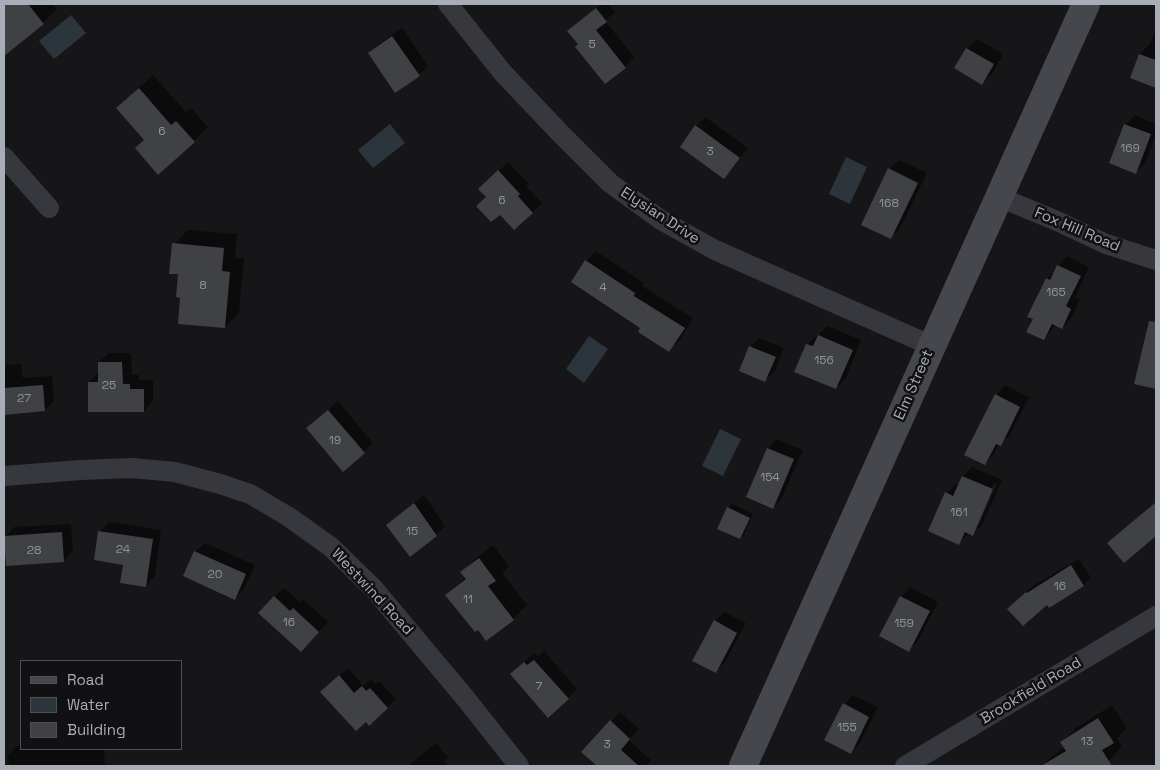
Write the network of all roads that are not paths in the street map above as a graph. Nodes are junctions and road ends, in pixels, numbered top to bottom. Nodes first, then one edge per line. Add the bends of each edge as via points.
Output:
1 (448, 4) edge
2 (1086, 4) edge
3 (4, 157) edge
4 (999, 197) junction
5 (49, 208) dead end
6 (1156, 260) edge
7 (932, 346) junction
8 (4, 476) edge
9 (1156, 616) edge
10 (518, 766) edge
11 (743, 766) edge
12 (905, 766) edge

1 - 7 street, Elysian Drive via 503,73 560,133 610,183 661,220 715,250
2 - 4 main road, Elm Street
3 - 5 street
4 - 6 street, Fox Hill Road via 1106,244
4 - 7 main road, Elm Street
7 - 11 main road, Elm Street
8 - 10 street, Westwind Road via 132,468 175,472 250,494 331,546 374,589
9 - 12 street, Brookfield Road

